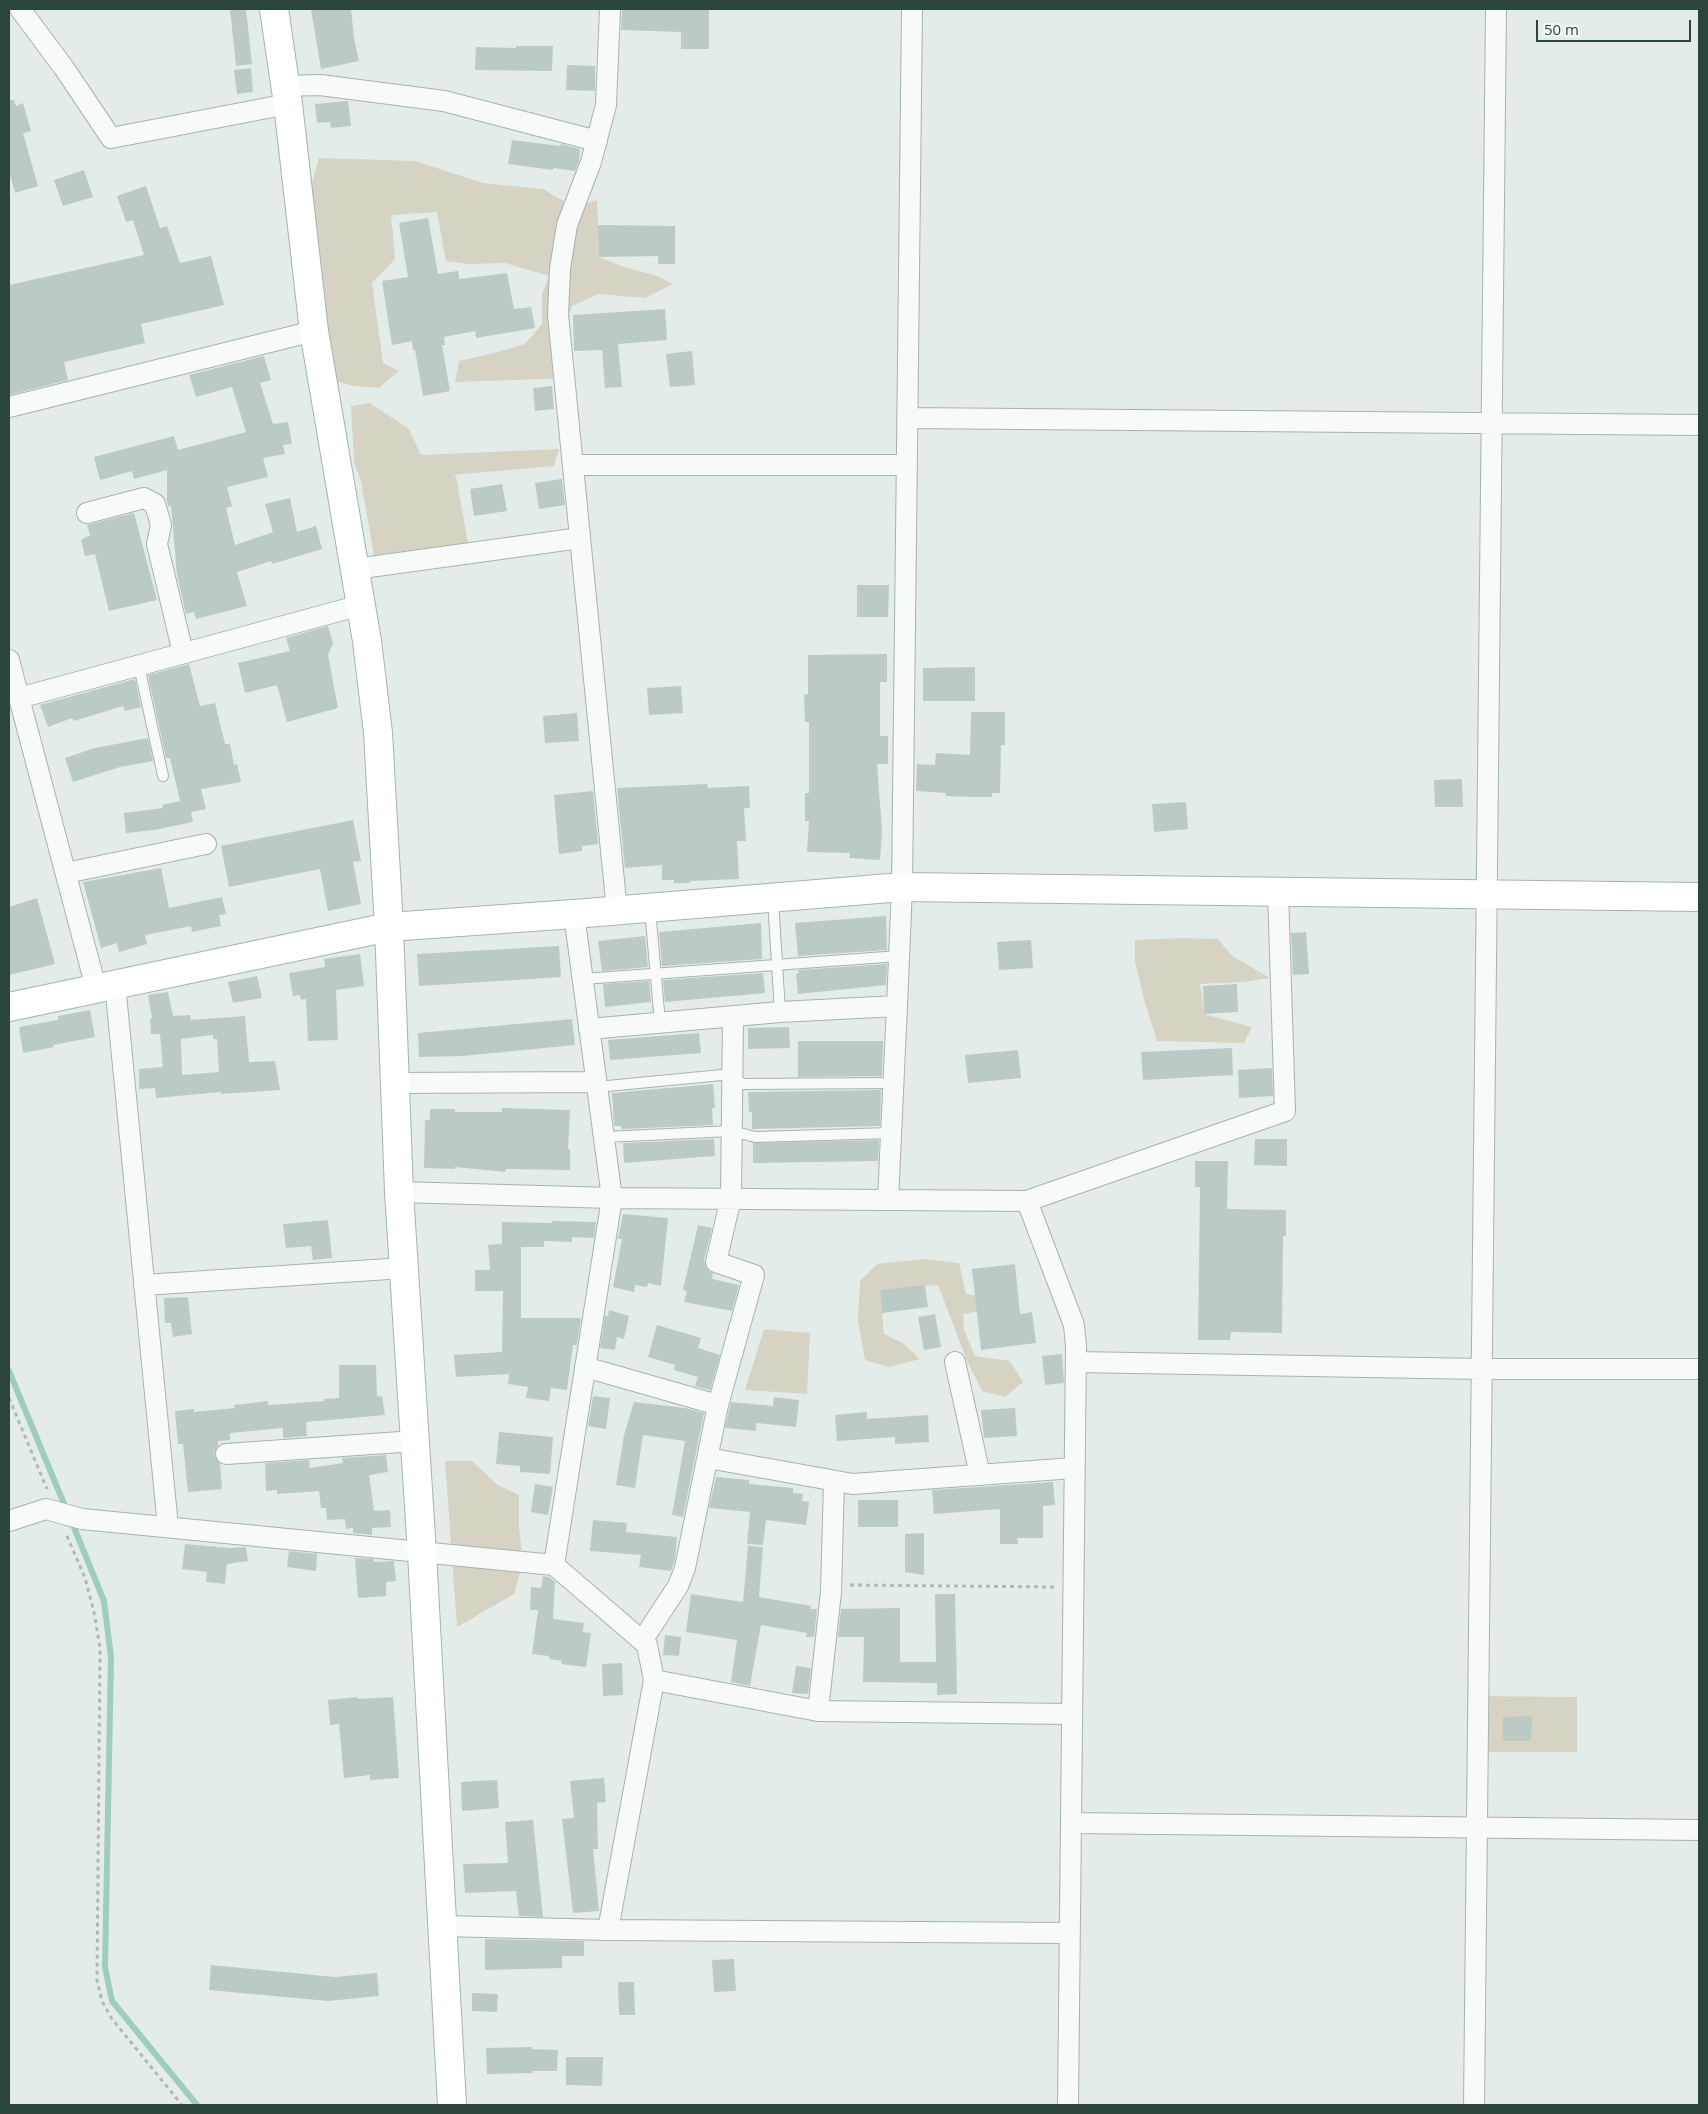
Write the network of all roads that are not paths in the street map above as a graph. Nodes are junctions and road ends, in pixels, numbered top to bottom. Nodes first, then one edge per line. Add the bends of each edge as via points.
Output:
1 (20, 9) edge
2 (274, 9) edge
3 (610, 9) edge
4 (912, 9) edge
5 (1496, 9) edge
6 (286, 95) junction
7 (597, 141) junction
8 (314, 331) junction
9 (9, 407) edge
10 (907, 418) junction
11 (1492, 422) junction
12 (1699, 425) edge
13 (573, 465) junction
14 (907, 465) junction
15 (87, 513) dead end
16 (580, 538) junction
17 (355, 569) junction
18 (361, 605) junction
19 (183, 654) junction
20 (9, 660) edge
21 (138, 666) junction
22 (19, 698) junction
23 (163, 776) dead end
24 (206, 844) dead end
25 (66, 873) junction
26 (902, 887) junction
27 (1278, 891) junction
28 (1487, 894) junction
29 (1699, 897) edge
30 (773, 898) junction
31 (650, 908) junction
32 (617, 911) junction
33 (574, 914) junction
34 (388, 927) junction
35 (899, 956) junction
36 (777, 965) junction
37 (656, 973) junction
38 (583, 979) junction
39 (106, 986) junction
40 (897, 1006) junction
41 (9, 1007) edge
42 (780, 1012) junction
43 (733, 1016) junction
44 (660, 1023) junction
45 (590, 1029) junction
46 (732, 1074) junction
47 (395, 1082) junction
48 (894, 1083) junction
49 (597, 1084) junction
50 (732, 1130) junction
51 (891, 1133) junction
52 (604, 1137) junction
53 (400, 1192) junction
54 (612, 1198) junction
55 (731, 1198) junction
56 (888, 1200) junction
57 (1027, 1201) junction
58 (404, 1268) junction
59 (144, 1285) junction
60 (955, 1362) dead end
61 (1076, 1362) junction
62 (585, 1367) junction
63 (1482, 1369) junction
64 (1699, 1370) edge
65 (718, 1405) junction
66 (415, 1442) junction
67 (226, 1454) dead end
68 (708, 1458) junction
69 (1074, 1468) junction
70 (980, 1475) junction
71 (834, 1480) junction
72 (9, 1521) edge
73 (168, 1528) junction
74 (422, 1553) junction
75 (554, 1565) junction
76 (642, 1641) junction
77 (654, 1680) junction
78 (818, 1711) junction
79 (1072, 1714) junction
80 (1070, 1823) junction
81 (1477, 1828) junction
82 (1699, 1830) edge
83 (442, 1926) junction
84 (608, 1930) junction
85 (1070, 1933) junction
86 (452, 2105) edge
87 (1068, 2105) edge
88 (1474, 2105) edge

1 - 6 street via 111,138
2 - 6 street
3 - 7 street via 606,105
4 - 10 street
5 - 11 street
6 - 7 street via 320,86 444,101
6 - 8 street
7 - 13 street via 567,225 560,269 558,314
8 - 9 street
8 - 17 street
10 - 11 street
10 - 14 street
11 - 12 street
11 - 28 street
13 - 14 street
13 - 16 street
14 - 26 street
15 - 19 street via 144,498 155,504 161,525 157,544
16 - 17 street
16 - 32 street
17 - 18 street
18 - 19 street
18 - 34 street via 378,733
19 - 21 street
20 - 22 street
21 - 22 street
21 - 23 lane
22 - 25 street
24 - 25 street
25 - 39 street
26 - 27 street
26 - 30 street
26 - 35 street
27 - 28 street
27 - 57 street via 1285,1111
28 - 29 street
28 - 63 street
30 - 31 street
30 - 36 lane
31 - 32 street
31 - 37 lane
32 - 33 street
33 - 34 street
33 - 38 street
34 - 39 street
34 - 47 street
35 - 36 lane
35 - 40 street
36 - 37 lane
36 - 42 lane
37 - 38 lane
37 - 44 lane
38 - 45 street
39 - 41 street
39 - 59 street
40 - 42 street
40 - 48 street
42 - 43 street
43 - 44 street
43 - 46 street
44 - 45 street
45 - 49 street
46 - 48 lane via 742,1084
46 - 49 lane
46 - 50 street
47 - 49 street
47 - 53 street
48 - 51 street
49 - 52 street
50 - 51 lane via 755,1137
50 - 52 lane
50 - 55 street
51 - 56 street
52 - 54 street
53 - 54 street
53 - 58 street
54 - 55 street
54 - 62 street
55 - 56 street
55 - 65 street via 716,1262 754,1275
56 - 57 street
57 - 61 street via 1074,1324
58 - 59 street
58 - 66 street
59 - 73 street
60 - 70 street
61 - 63 street
61 - 69 street
62 - 65 street
62 - 75 street
63 - 64 street
63 - 81 street
65 - 68 street
66 - 67 street
66 - 74 street
68 - 71 street
68 - 76 street via 685,1568 678,1586
69 - 70 street
69 - 79 street
70 - 71 street via 853,1484
71 - 78 street via 832,1585
72 - 73 street via 46,1509 82,1519
73 - 74 street
74 - 75 street
74 - 83 street
75 - 76 street
76 - 77 street via 647,1645
77 - 78 street
77 - 84 street
78 - 79 street
79 - 80 street
80 - 81 street
80 - 85 street
81 - 82 street
81 - 88 street
83 - 84 street
83 - 86 street
84 - 85 street
85 - 87 street

